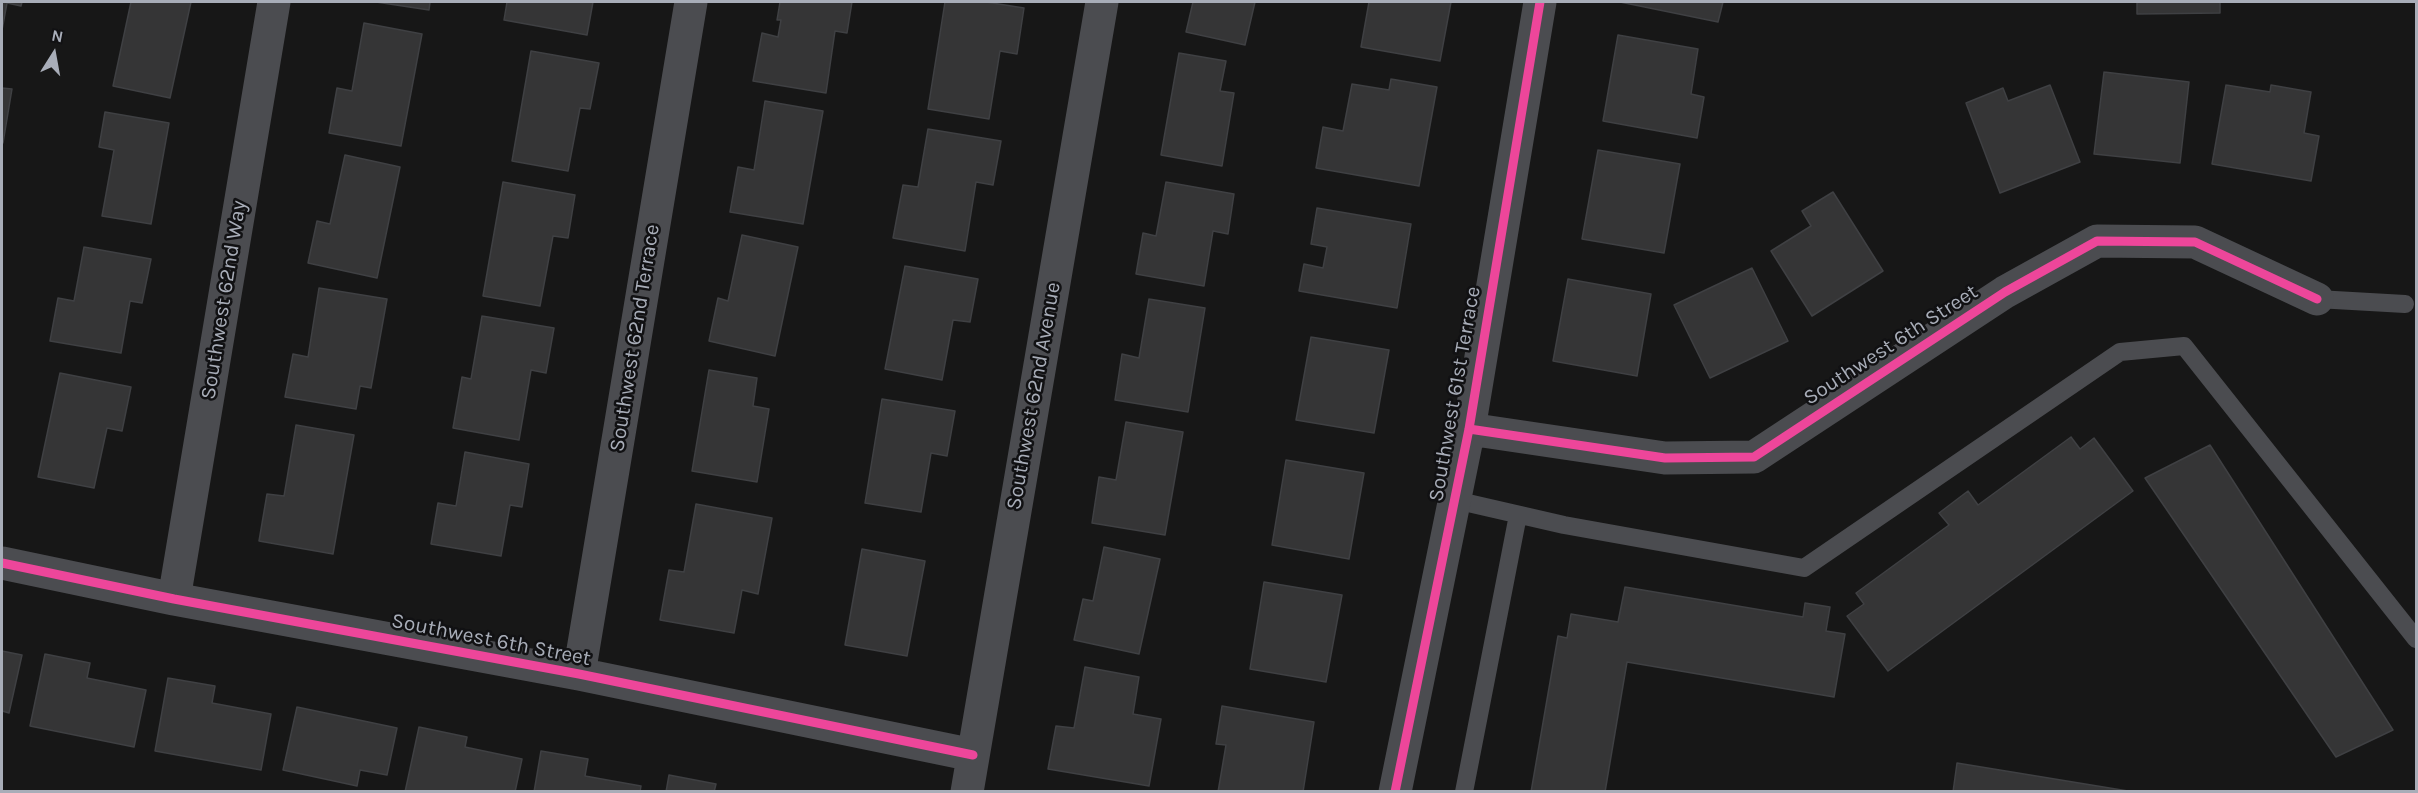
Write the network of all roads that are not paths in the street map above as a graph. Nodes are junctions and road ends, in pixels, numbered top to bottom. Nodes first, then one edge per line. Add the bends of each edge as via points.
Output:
1 (274, 2) edge
2 (691, 2) edge
3 (1102, 2) edge
4 (1540, 2) edge
5 (2317, 299) joint
6 (2405, 304) dead end
7 (1469, 429) junction
8 (1455, 500) junction
9 (1518, 514) junction
10 (2, 563) edge
11 (174, 599) junction
12 (2416, 639) edge
13 (579, 674) junction
14 (973, 755) junction
15 (967, 792) edge
16 (1395, 792) edge
17 (1464, 792) edge

1 - 11 street, Southwest 62nd Way
2 - 13 street, Southwest 62nd Terrace
3 - 14 street, Southwest 62nd Avenue
4 - 7 street, Southwest 61st Terrace
5 - 6 lane
5 - 7 street, Southwest 6th Street via 2195,242 2097,242 2005,292 1754,457 1665,458
7 - 8 street, Southwest 61st Terrace
8 - 9 lane
8 - 16 street, Southwest 61st Terrace
9 - 12 lane via 1804,568 2120,352 2184,346
9 - 17 lane
10 - 11 street, Southwest 6th Street
11 - 13 street, Southwest 6th Street
13 - 14 street, Southwest 6th Street
14 - 15 street, Southwest 62nd Avenue

